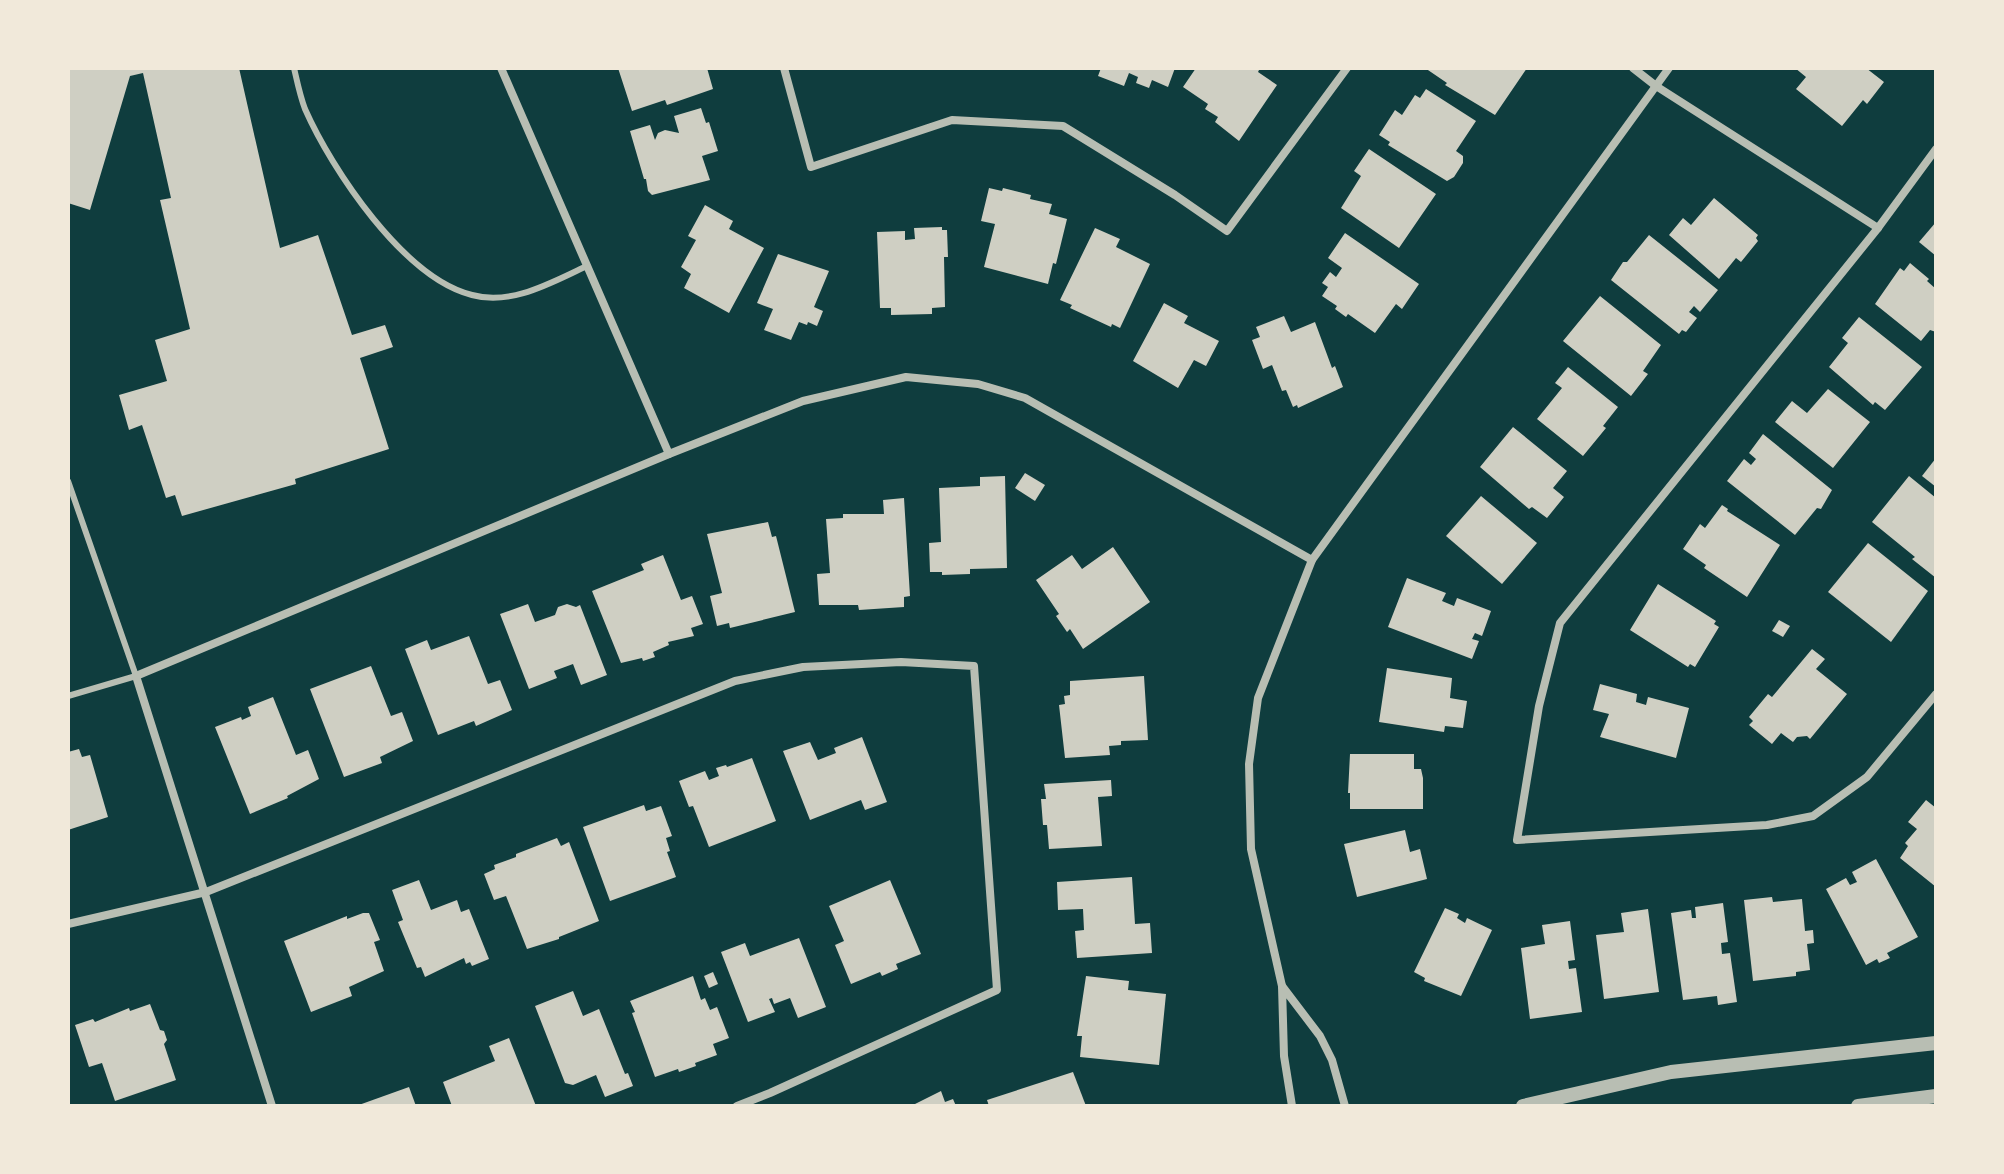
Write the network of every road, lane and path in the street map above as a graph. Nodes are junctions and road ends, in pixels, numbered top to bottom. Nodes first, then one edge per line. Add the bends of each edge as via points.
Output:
1 (294, 68) edge
2 (501, 68) edge
3 (784, 68) edge
4 (1347, 68) edge
5 (1633, 68) edge
6 (1669, 68) edge
7 (1656, 86) junction
8 (1936, 149) edge
9 (1878, 228) junction
10 (587, 266) junction
11 (669, 454) junction
12 (68, 481) edge
13 (1312, 560) junction
14 (136, 676) junction
15 (1936, 694) edge
16 (68, 696) edge
17 (206, 892) junction
18 (68, 924) edge
19 (1282, 986) junction
20 (1936, 1043) edge
21 (1936, 1096) edge
22 (272, 1106) edge
23 (737, 1106) edge
24 (1292, 1106) edge
25 (1345, 1106) edge
26 (1523, 1106) edge
27 (1858, 1106) edge

1 - 10 lane via 304,106 329,157 365,208 441,282 473,296 505,297 533,291
2 - 10 street
3 - 4 street via 811,167 952,120 1063,126 1227,231
5 - 7 street
6 - 7 street
7 - 9 street
7 - 13 street
8 - 9 street
9 - 15 street via 1560,623 1539,706 1517,840 1767,825 1813,816 1867,777
10 - 11 street
11 - 13 street via 803,401 877,382 906,377 978,384 1025,398
11 - 14 street
12 - 14 lane
13 - 19 street via 1258,698 1249,764 1251,849
14 - 16 lane
14 - 17 street
17 - 18 street
17 - 22 street
17 - 23 street via 735,681 803,667 901,662 974,666 997,990
19 - 24 street
19 - 25 street via 1320,1036
20 - 26 street via 1671,1072
21 - 27 street

